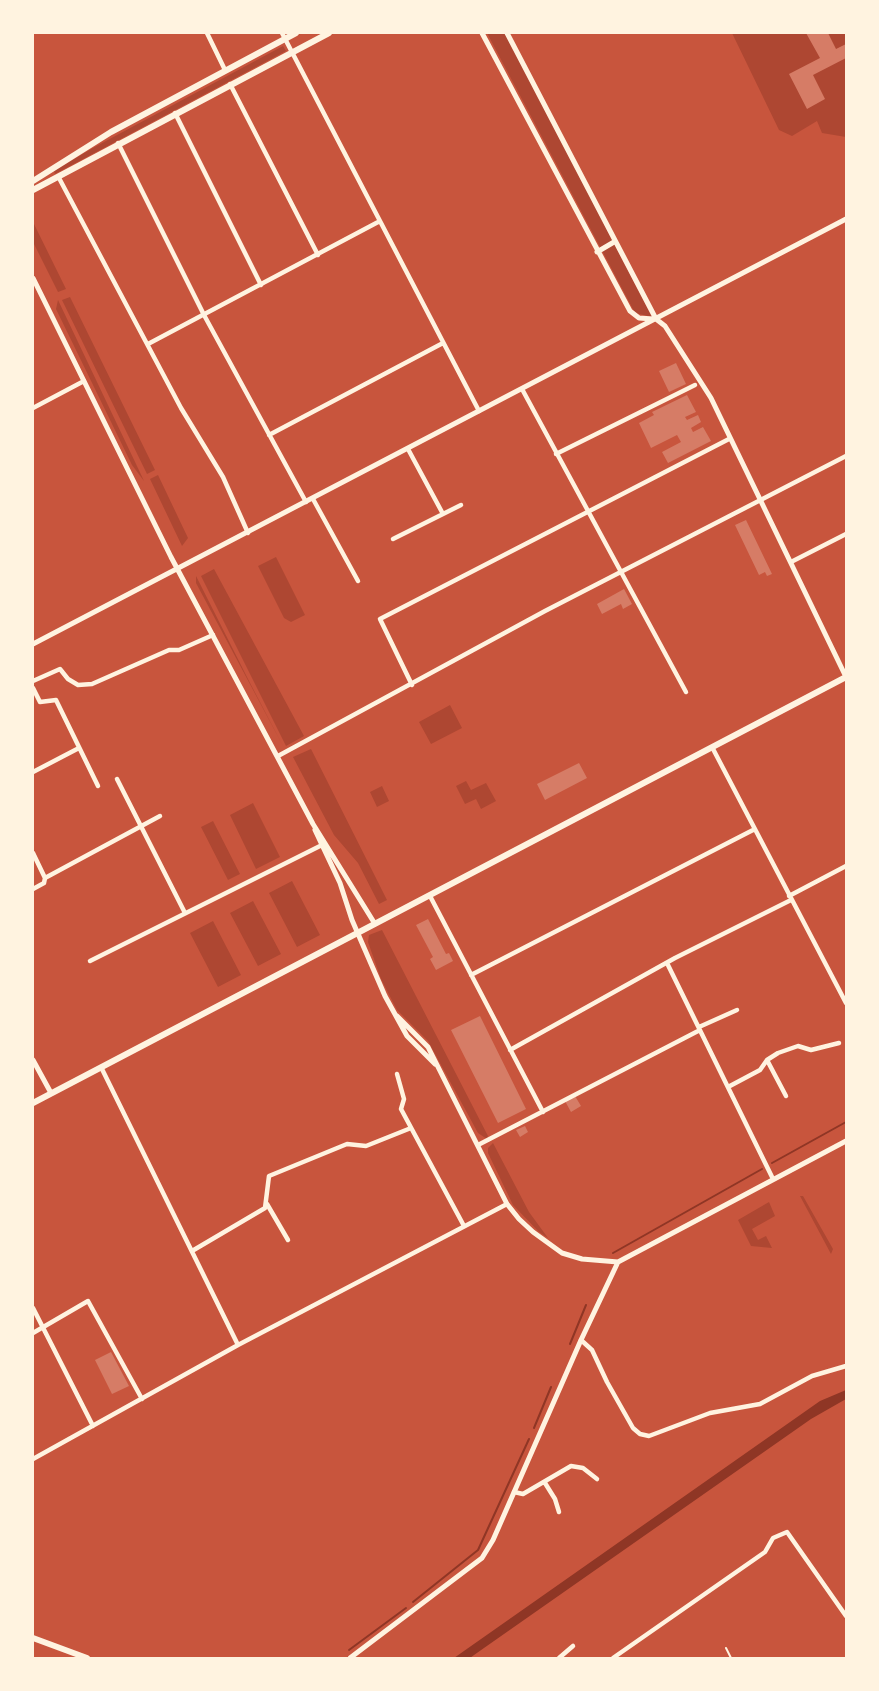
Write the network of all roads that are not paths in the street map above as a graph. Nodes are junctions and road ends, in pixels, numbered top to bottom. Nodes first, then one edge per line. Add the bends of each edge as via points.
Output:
1 (207, 33) edge
2 (296, 33) edge
3 (329, 33) edge
4 (482, 33) edge
5 (507, 33) edge
6 (283, 36) edge
7 (292, 52) junction
8 (225, 70) junction
9 (230, 84) junction
10 (176, 113) junction
11 (118, 143) junction
12 (59, 178) junction
13 (33, 181) edge
14 (33, 190) edge
15 (846, 219) edge
16 (380, 221) junction
17 (614, 242) junction
18 (597, 252) junction
19 (318, 255) junction
20 (33, 278) edge
21 (261, 285) junction
22 (204, 315) junction
23 (656, 319) junction
24 (443, 343) junction
25 (148, 344) junction
26 (84, 381) junction
27 (694, 385) dead end
28 (522, 389) junction
29 (33, 408) edge
30 (479, 411) junction
31 (269, 435) junction
32 (729, 439) junction
33 (408, 449) junction
34 (556, 454) junction
35 (846, 456) edge
36 (313, 499) junction
37 (761, 501) junction
38 (306, 502) junction
39 (461, 504) dead end
40 (588, 513) junction
41 (443, 514) junction
42 (248, 533) junction
43 (846, 534) edge
44 (393, 539) dead end
45 (791, 562) junction
46 (178, 570) junction
47 (621, 573) junction
48 (358, 581) dead end
49 (213, 635) junction
50 (33, 644) edge
51 (846, 677) edge
52 (33, 681) edge
53 (412, 685) junction
54 (33, 688) edge
55 (686, 692) dead end
56 (712, 747) junction
57 (79, 748) junction
58 (278, 756) junction
59 (33, 772) edge
60 (117, 779) dead end
61 (98, 786) dead end
62 (160, 816) dead end
63 (313, 824) junction
64 (140, 826) junction
65 (753, 830) junction
66 (320, 846) junction
67 (33, 853) edge
68 (846, 866) edge
69 (45, 878) junction
70 (33, 889) edge
71 (429, 896) junction
72 (790, 898) junction
73 (184, 913) junction
74 (375, 924) junction
75 (358, 933) junction
76 (90, 961) dead end
77 (667, 963) junction
78 (471, 975) junction
79 (846, 1003) edge
80 (737, 1010) dead end
81 (699, 1029) junction
82 (839, 1043) dead end
83 (510, 1050) junction
84 (33, 1060) edge
85 (768, 1060) junction
86 (100, 1067) junction
87 (397, 1074) dead end
88 (728, 1087) junction
89 (51, 1094) junction
90 (786, 1096) dead end
91 (33, 1103) edge
92 (543, 1112) junction
93 (411, 1128) junction
94 (846, 1141) edge
95 (478, 1145) junction
96 (773, 1179) junction
97 (507, 1203) junction
98 (267, 1204) junction
99 (464, 1226) junction
100 (288, 1240) dead end
101 (192, 1251) junction
102 (618, 1262) junction
103 (33, 1308) edge
104 (43, 1327) junction
105 (33, 1333) edge
106 (581, 1340) junction
107 (238, 1345) junction
108 (846, 1366) edge
109 (142, 1398) junction
110 (93, 1426) junction
111 (33, 1459) edge
112 (597, 1479) dead end
113 (545, 1483) junction
114 (514, 1492) junction
115 (559, 1512) dead end
116 (846, 1617) edge
117 (33, 1638) edge
118 (573, 1646) dead end
119 (726, 1648) dead end
120 (87, 1658) edge
121 (350, 1658) edge
122 (559, 1658) edge
123 (613, 1658) edge
124 (731, 1658) edge

1 - 8 street
2 - 6 main road
3 - 7 main road
4 - 18 street
5 - 17 street
6 - 7 street
6 - 8 main road
7 - 9 main road
7 - 16 street
8 - 13 main road via 111,132
9 - 10 main road
9 - 19 street
10 - 11 main road
10 - 21 street
11 - 12 main road
11 - 22 street
12 - 14 main road
12 - 25 street
15 - 23 street
16 - 19 street
16 - 24 street
17 - 18 street
17 - 23 street
18 - 23 street via 630,311 639,318
19 - 21 street
20 - 26 street
21 - 22 street
22 - 25 street
22 - 31 street
23 - 28 street
23 - 32 street via 665,326 701,381
24 - 30 street
24 - 31 street
25 - 42 street via 180,408 224,477
26 - 29 street
26 - 46 street
27 - 34 street
28 - 30 street
28 - 34 street
30 - 33 street
31 - 38 street
32 - 37 street
32 - 40 street
33 - 36 street
33 - 41 street
34 - 40 street
35 - 37 street
36 - 38 street
36 - 48 street
37 - 45 street
37 - 47 street
38 - 42 street
39 - 41 street
40 - 47 street
40 - 53 street via 380,619
41 - 44 street
42 - 46 street
43 - 45 street
45 - 51 street
46 - 49 street
46 - 50 street
47 - 53 street
47 - 55 street
49 - 52 street via 92,684 78,685 60,669
49 - 58 street
51 - 56 main road
53 - 58 street
54 - 57 street via 40,702 56,700
56 - 65 street
56 - 71 main road
57 - 59 street
57 - 61 street
58 - 63 street
60 - 64 street
62 - 64 street
63 - 66 street
63 - 74 street
64 - 69 street
64 - 73 street
65 - 72 street
65 - 78 street
66 - 73 street
66 - 75 street via 340,883
67 - 69 street
68 - 72 street
69 - 70 street via 44,884
71 - 74 main road
71 - 78 street
72 - 77 street
72 - 79 street
73 - 76 street
74 - 75 main road
75 - 86 main road
75 - 95 street via 385,996 412,1042 438,1068
77 - 81 street
77 - 83 street
78 - 83 street
80 - 81 street
81 - 88 street
81 - 92 street
82 - 85 street via 811,1050 798,1046
83 - 92 street
84 - 89 street
85 - 88 street via 760,1070
85 - 90 street
86 - 89 main road
86 - 101 street
87 - 93 street via 404,1099 401,1109
88 - 96 street
89 - 91 main road
92 - 95 street
93 - 98 street via 366,1146 347,1144 269,1176
93 - 99 street
94 - 96 street
95 - 97 street
96 - 102 street
97 - 99 street
97 - 102 street via 533,1232 562,1253
98 - 100 street
98 - 101 street via 260,1213
99 - 107 street
101 - 107 street
102 - 106 street
103 - 104 street
104 - 105 street
104 - 109 street via 88,1301
104 - 110 street
106 - 108 street via 592,1350 633,1428 649,1436 710,1413 760,1404 812,1376
106 - 114 street
107 - 109 street
109 - 110 street
110 - 111 street
112 - 113 street via 583,1468 571,1466
113 - 114 street via 523,1494
113 - 115 street
114 - 121 street via 482,1558
116 - 123 street via 787,1532 773,1539 765,1552
117 - 120 main road
118 - 122 street
119 - 124 lane

